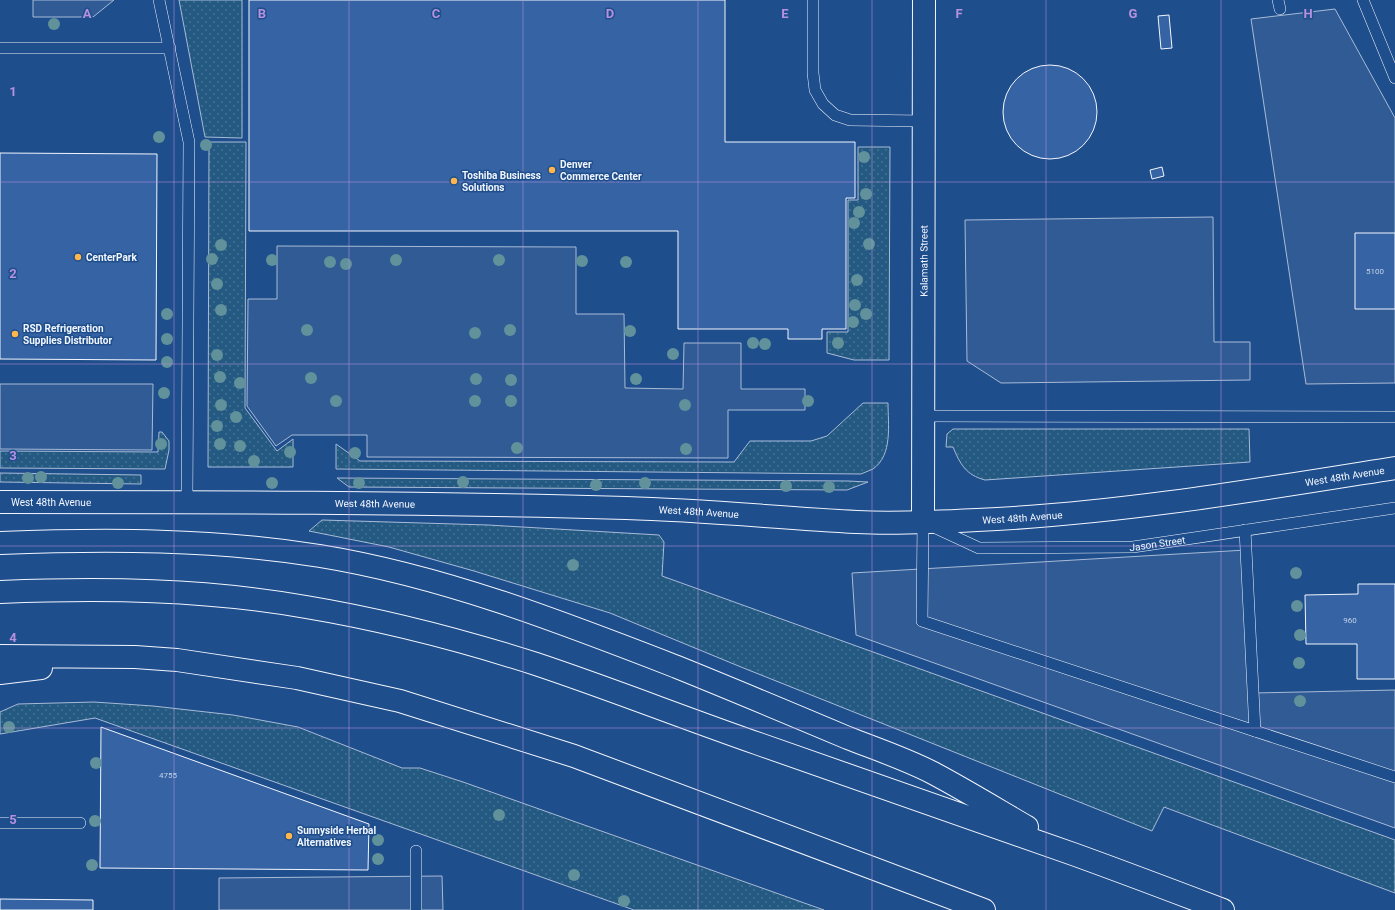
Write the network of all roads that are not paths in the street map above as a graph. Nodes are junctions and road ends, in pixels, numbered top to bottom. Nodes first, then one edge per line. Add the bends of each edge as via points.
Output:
1 (160, 0) edge
2 (813, 0) edge
3 (924, 0) edge
4 (1363, 0) edge
5 (0, 48) edge
6 (170, 48) junction
7 (1395, 78) edge
8 (924, 121) junction
9 (923, 416) junction
10 (1395, 417) edge
11 (1395, 468) edge
12 (0, 502) edge
13 (187, 502) junction
14 (1395, 508) edge
15 (923, 522) junction
16 (1245, 530) junction
17 (0, 543) edge
18 (0, 592) edge
19 (0, 656) edge
20 (135, 657) junction
21 (0, 673) edge
22 (1255, 731) junction
23 (1395, 777) edge
24 (0, 823) edge
25 (80, 823) dead end
26 (416, 851) dead end
27 (1075, 855) junction
28 (416, 910) edge
29 (984, 910) edge
30 (1223, 910) edge

1 - 6 lane
2 - 8 lane via 813,73 815,90 823,104 835,114 850,120
3 - 8 main road, Kalamath Street
4 - 7 lane
5 - 6 lane
6 - 13 lane via 189,142
8 - 9 main road, Kalamath Street
9 - 10 lane
9 - 15 main road, Kalamath Street
11 - 15 main road, West 48th Avenue via 1286,486 1092,511
12 - 13 main road, West 48th Avenue
13 - 15 main road, West 48th Avenue via 666,509 860,522
14 - 16 lane, Jason Street
15 - 16 lane, Jason Street via 979,548 1133,547
15 - 22 lane via 922,621
16 - 22 lane
17 - 27 main road via 174,541 225,544 359,563 446,586 524,610 624,646 736,690 932,773
18 - 27 main road via 69,589 184,592 305,607 421,632 480,647 562,673
19 - 20 main road
20 - 21 main road
20 - 29 main road via 177,660 297,678 400,702 574,756
22 - 23 lane
24 - 25 lane
26 - 28 lane
27 - 30 main road

